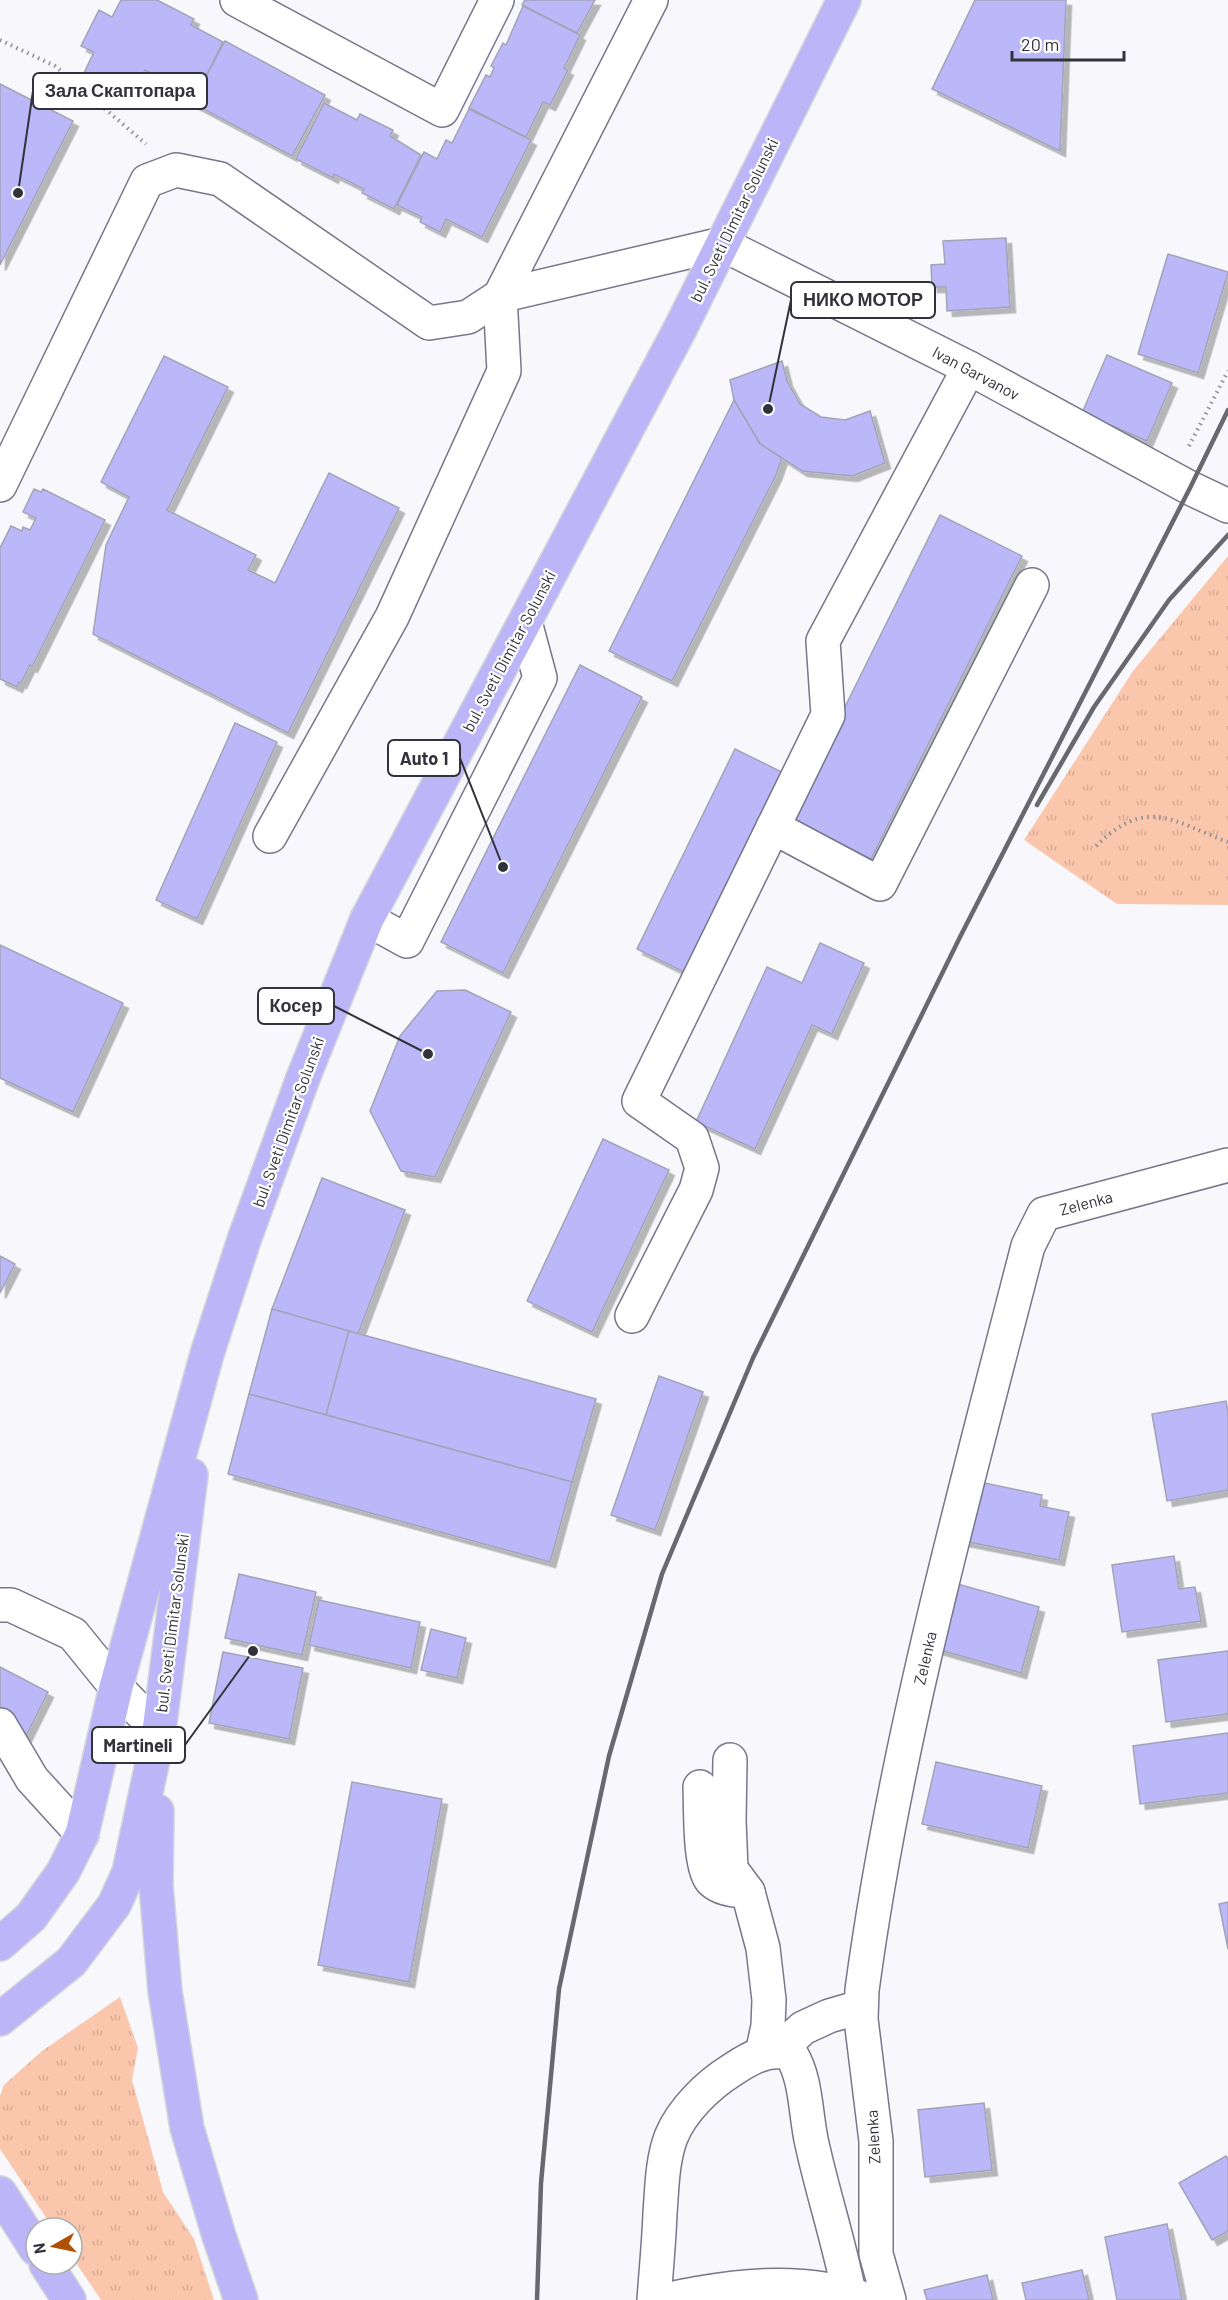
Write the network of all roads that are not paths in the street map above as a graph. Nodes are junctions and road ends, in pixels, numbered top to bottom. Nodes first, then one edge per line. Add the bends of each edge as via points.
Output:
1 (237, 0) edge
2 (497, 0) edge
3 (651, 0) edge
4 (844, 0) edge
5 (722, 244) junction
6 (500, 296) junction
7 (969, 368) junction
8 (3, 470) edge
9 (1228, 506) edge
10 (1032, 585) dead end
11 (525, 622) junction
12 (773, 828) junction
13 (270, 836) dead end
14 (367, 919) junction
15 (1228, 1166) edge
16 (632, 1316) dead end
17 (207, 1354) junction
18 (4, 1613) edge
19 (116, 1687) junction
20 (0, 1725) edge
21 (159, 1731) junction
22 (730, 1760) dead end
23 (700, 1787) dead end
24 (82, 1834) junction
25 (748, 1892) junction
26 (0, 1944) edge
27 (860, 2007) junction
28 (0, 2019) edge
29 (771, 2052) junction
30 (0, 2193) edge
31 (24, 2230) edge
32 (54, 2276) edge
33 (859, 2296) edge
34 (69, 2300) edge
35 (241, 2300) edge
36 (654, 2300) edge
37 (669, 2300) edge
38 (889, 2300) edge

1 - 2 street via 442,110
3 - 6 street
4 - 5 main road, bul. Sveti Dimitar Solunski
5 - 6 street
5 - 7 street, Ivan Garvanov
5 - 11 main road, bul. Sveti Dimitar Solunski
6 - 8 street via 468,317 429,323 220,179 176,170 147,181
6 - 13 street via 504,371 392,616
7 - 9 street, Ivan Garvanov
7 - 12 street via 824,641 828,715
10 - 12 street via 880,884
11 - 14 main road, bul. Sveti Dimitar Solunski
11 - 14 street via 540,678 407,941
12 - 16 street via 639,1101 692,1138 702,1168 696,1190
14 - 17 main road, bul. Sveti Dimitar Solunski via 303,1078
15 - 27 street, Zelenka via 1044,1214 1028,1246 943,1578 891,1807
17 - 19 main road, bul. Sveti Dimitar Solunski
17 - 21 main road, bul. Sveti Dimitar Solunski
18 - 19 street via 73,1634
19 - 21 street
19 - 24 main road, bul. Sveti Dimitar Solunski
20 - 24 street via 32,1779
21 - 28 main road, bul. Sveti Dimitar Solunski via 129,1872 114,1905 71,1962
21 - 35 main road via 156,1885 165,1991 187,2128
22 - 25 street via 730,1860 736,1878
23 - 25 street via 705,1872 717,1884
24 - 26 main road, bul. Sveti Dimitar Solunski via 63,1872 31,1917
25 - 29 street via 763,1948
27 - 29 street via 803,2028
27 - 38 street, Zelenka via 876,2141 876,2254
29 - 33 street via 791,2054 798,2066 807,2122
29 - 36 street via 739,2065 702,2094 672,2136 661,2186
30 - 31 main road
32 - 34 main road
33 - 37 street via 806,2287 754,2287

